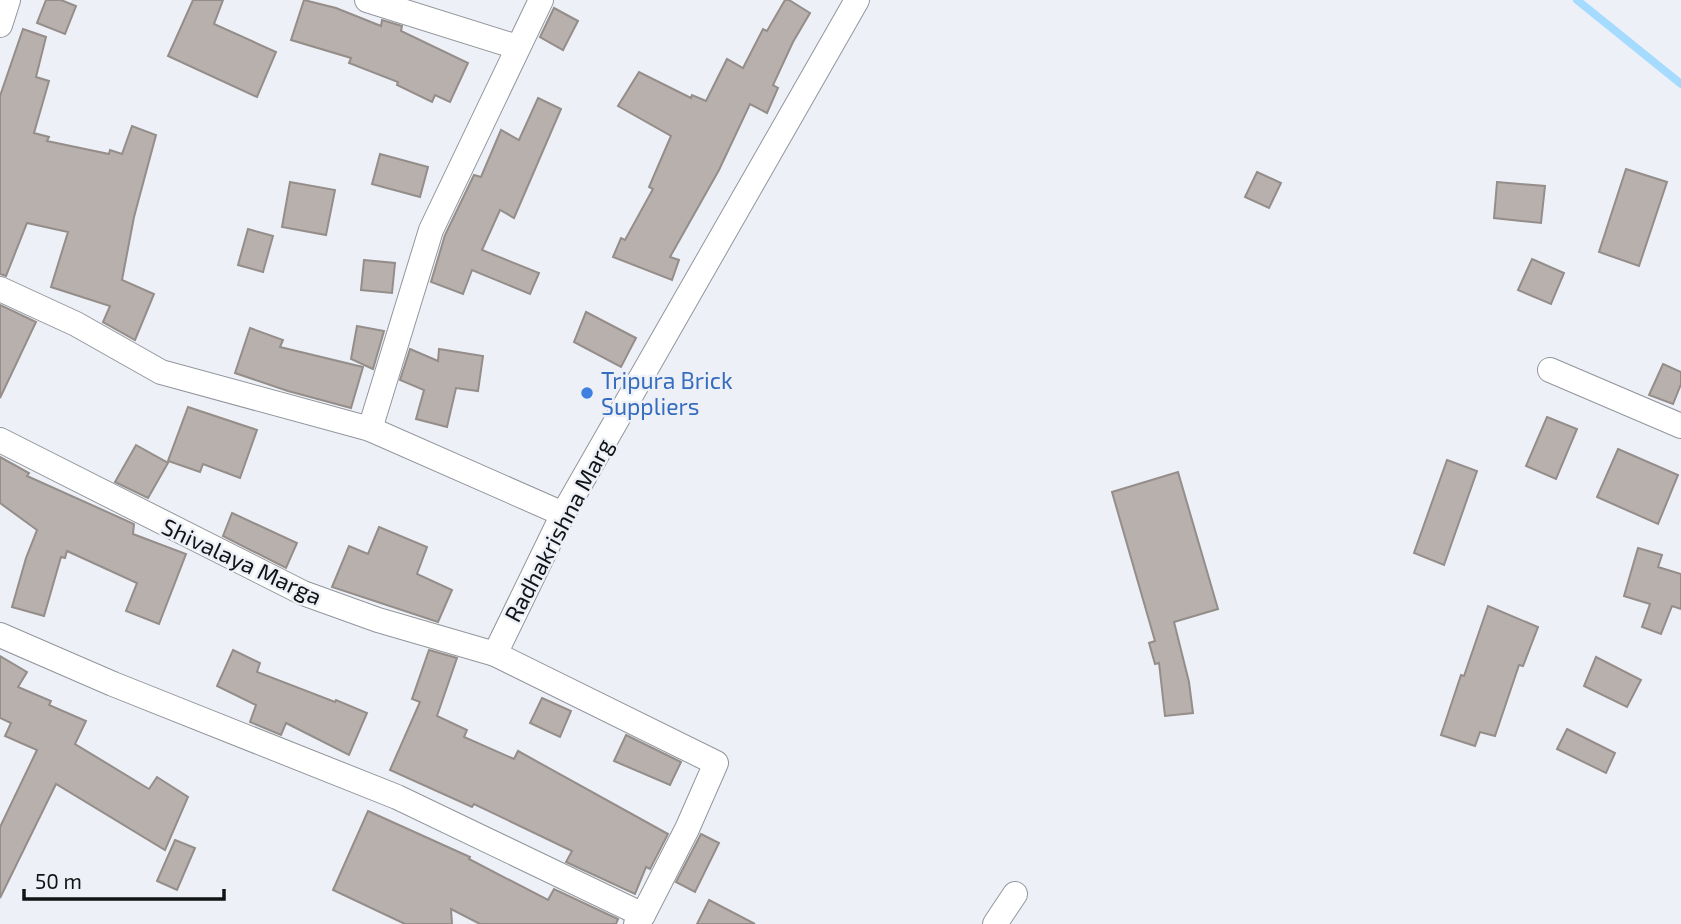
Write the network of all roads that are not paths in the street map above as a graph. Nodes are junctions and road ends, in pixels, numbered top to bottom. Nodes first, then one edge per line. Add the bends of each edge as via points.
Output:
1 (8, 0) edge
2 (368, 0) edge
3 (541, 0) edge
4 (857, 0) edge
5 (0, 24) edge
6 (517, 47) junction
7 (0, 289) edge
8 (1550, 370) dead end
9 (1681, 426) edge
10 (370, 429) junction
11 (0, 440) edge
12 (563, 514) junction
13 (0, 635) edge
14 (495, 654) junction
15 (1015, 894) dead end
16 (640, 919) edge
17 (995, 924) edge

1 - 5 street
2 - 6 street
3 - 6 street
4 - 12 street, Radhakrishna Marg
6 - 10 street via 431,230
7 - 10 street via 76,324 161,372
8 - 9 street
10 - 12 street
11 - 14 street, Shivalaya Marga via 303,593
12 - 14 street, Radhakrishna Marg
13 - 16 street via 397,797
14 - 16 street via 716,763
15 - 17 street

